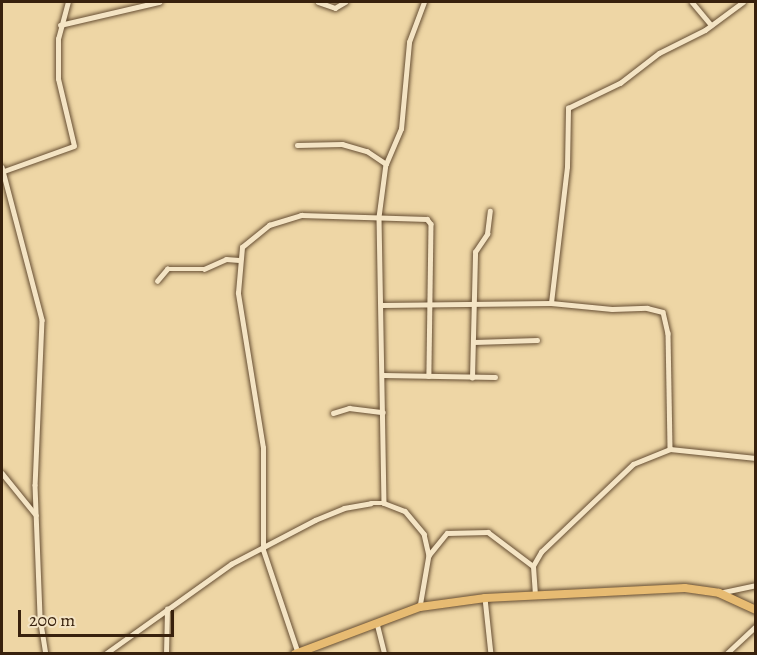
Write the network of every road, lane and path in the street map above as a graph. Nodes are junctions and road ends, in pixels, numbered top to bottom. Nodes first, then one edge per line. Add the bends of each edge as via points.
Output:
1 (68, 2) edge
2 (159, 2) edge
3 (318, 2) edge
4 (345, 2) edge
5 (424, 2) edge
6 (692, 2) edge
7 (743, 2) edge
8 (60, 25) junction
9 (711, 25) junction
10 (297, 145) dead end
11 (386, 164) junction
12 (3, 169) edge
13 (4, 180) edge
14 (490, 211) dead end
15 (379, 217) junction
16 (239, 260) junction
17 (157, 280) dead end
18 (551, 303) junction
19 (382, 304) junction
20 (430, 304) junction
21 (475, 304) junction
22 (537, 340) dead end
23 (474, 342) junction
24 (383, 375) junction
25 (429, 376) junction
26 (495, 377) dead end
27 (470, 378) junction
28 (383, 412) junction
29 (333, 413) dead end
30 (670, 448) junction
31 (756, 458) edge
32 (2, 473) edge
33 (384, 502) junction
34 (36, 515) junction
35 (263, 550) junction
36 (429, 555) junction
37 (533, 566) junction
38 (756, 585) edge
39 (719, 593) junction
40 (536, 595) junction
41 (485, 598) junction
42 (420, 607) junction
43 (167, 609) junction
44 (756, 610) edge
45 (377, 621) junction
46 (756, 626) edge
47 (297, 653) edge
48 (46, 654) edge
49 (105, 654) edge
50 (166, 654) edge
51 (385, 654) edge
52 (490, 654) edge
53 (726, 654) edge

1 - 8 street
2 - 8 street
3 - 4 street via 335,8
5 - 11 street via 409,42 401,129
6 - 9 street
7 - 9 street
8 - 12 street via 58,80 74,146
9 - 18 street via 668,47 620,83 568,108 567,167
10 - 11 street via 342,144 367,151
11 - 15 street
12 - 13 street
13 - 34 street via 42,320 36,409
14 - 21 street via 487,234 475,252
15 - 16 street via 330,213 285,219 254,237 242,248
15 - 19 street
15 - 20 street via 429,221
16 - 17 street via 226,259 204,269 167,269
16 - 35 street via 240,314 263,448
18 - 21 street
18 - 30 street via 647,308 664,314
19 - 20 street
19 - 24 street
20 - 21 street
20 - 25 street
21 - 23 street
22 - 23 street
23 - 27 street
24 - 25 street
24 - 28 street
25 - 27 street
26 - 27 street
28 - 29 street via 349,408
28 - 33 street
30 - 31 street
30 - 37 street via 633,464 618,476 541,552
32 - 34 street
33 - 35 street via 339,510
33 - 36 street via 414,519 424,534
34 - 48 street
35 - 43 street via 231,564
35 - 47 street
36 - 37 street via 447,533 488,532
36 - 42 street
37 - 40 street
38 - 39 street
39 - 40 highway via 674,588
39 - 44 highway
40 - 41 highway
41 - 42 highway
41 - 52 street
42 - 45 highway
43 - 49 street
43 - 50 street
45 - 47 highway
45 - 51 street
46 - 53 street

